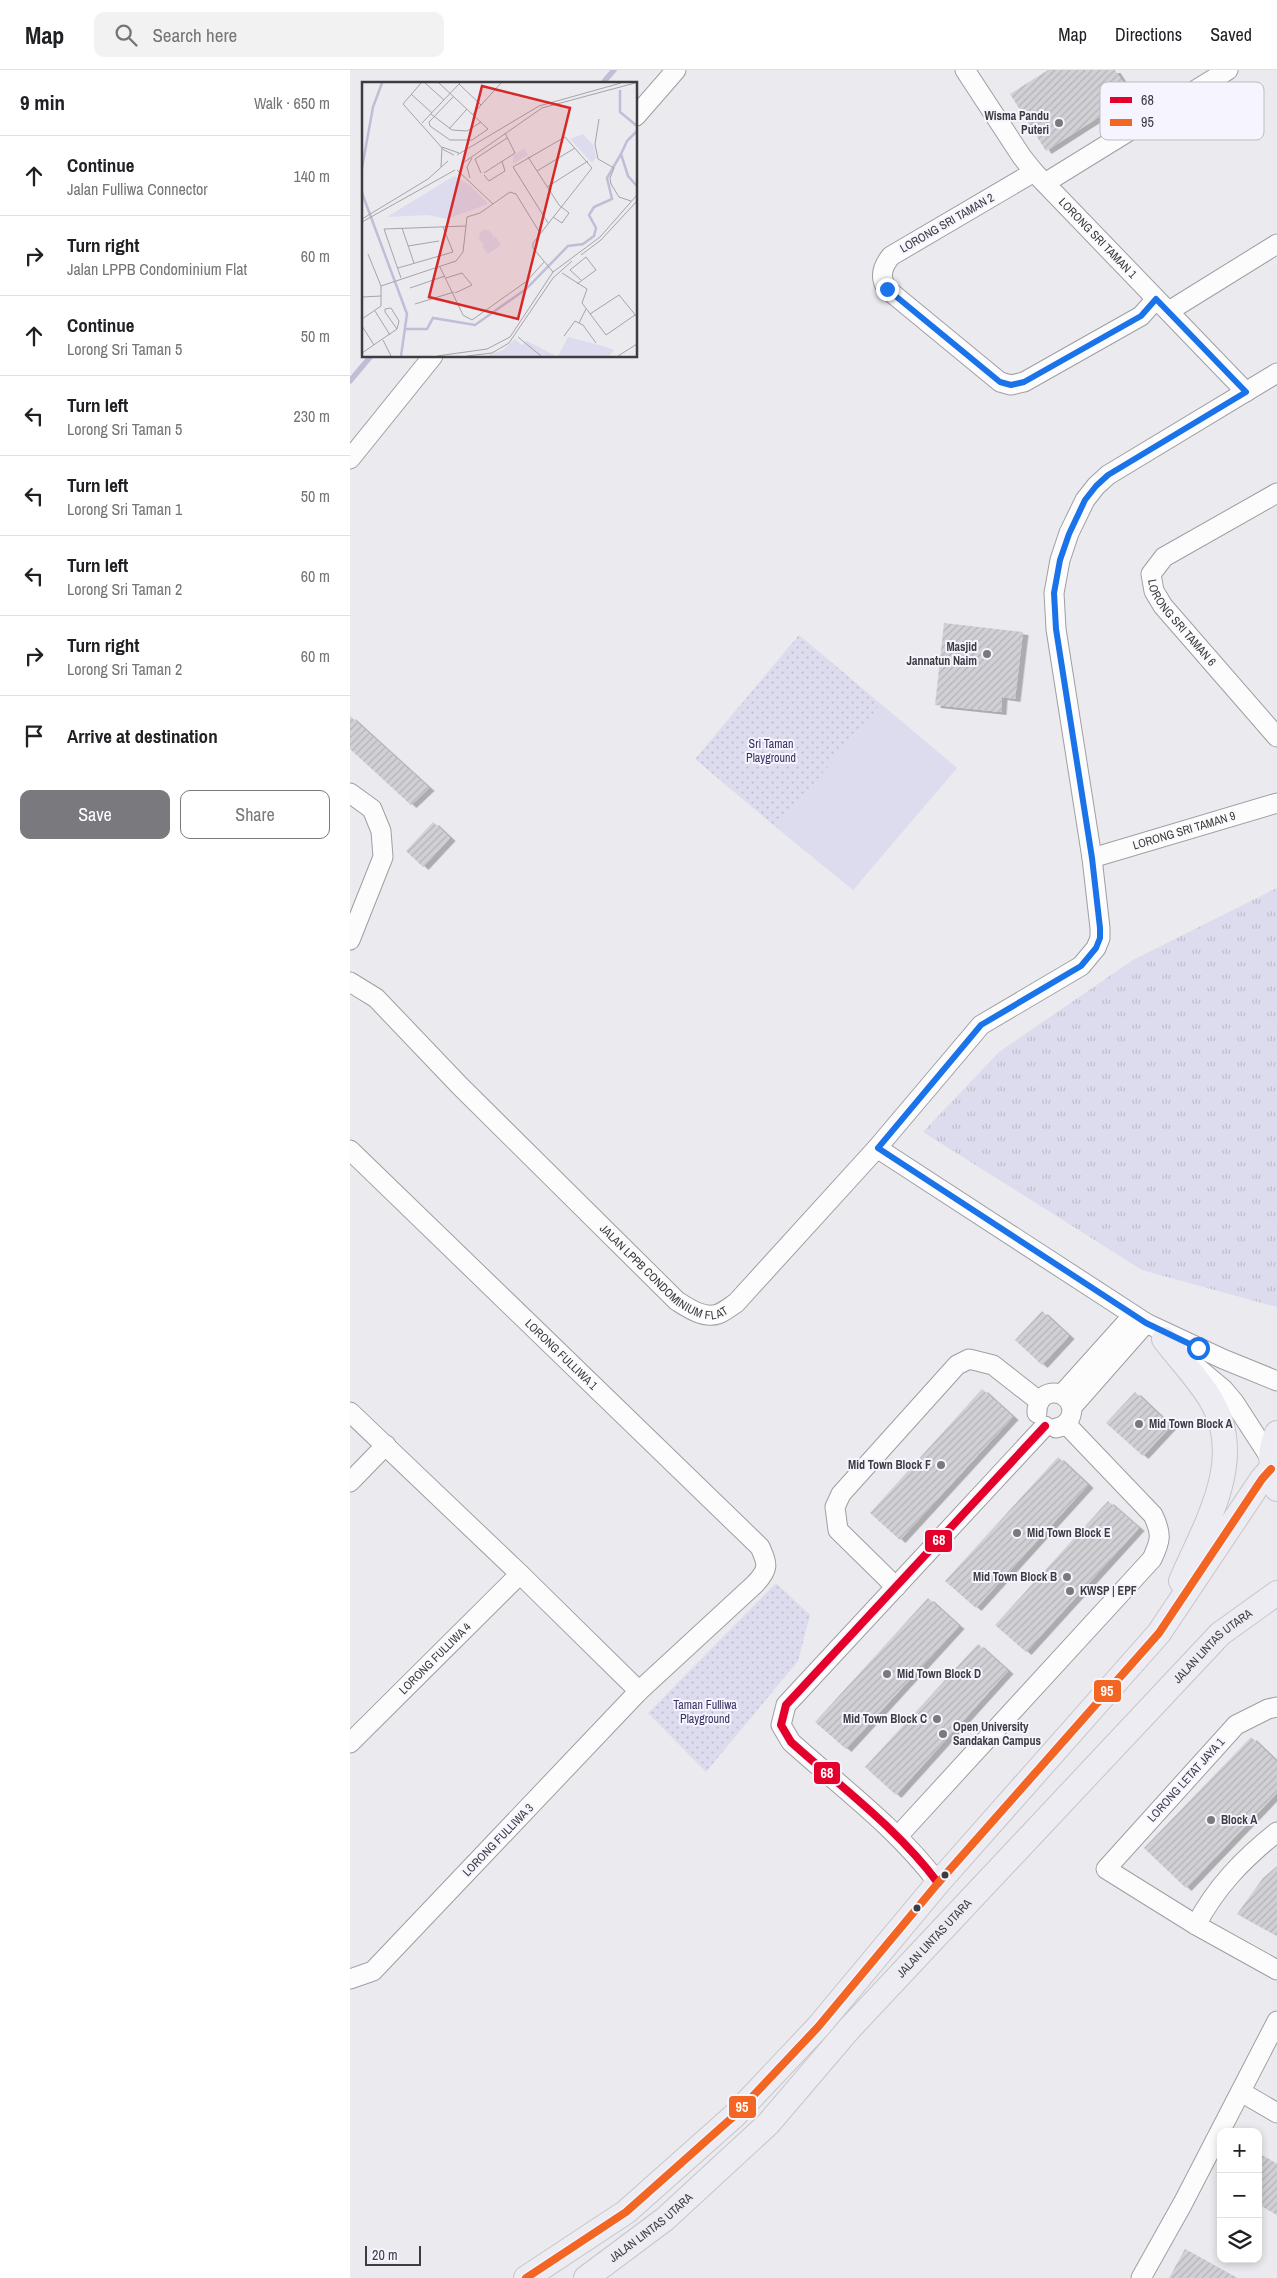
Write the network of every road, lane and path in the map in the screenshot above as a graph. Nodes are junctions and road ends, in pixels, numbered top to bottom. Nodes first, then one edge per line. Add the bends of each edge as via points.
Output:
1 (676, 70) edge
2 (965, 70) edge
3 (1228, 70) edge
4 (1207, 82) edge
5 (638, 114) edge
6 (1105, 140) edge
7 (1040, 177) junction
8 (1277, 244) edge
9 (1163, 305) junction
10 (431, 358) edge
11 (1277, 373) edge
12 (1246, 392) junction
13 (350, 459) edge
14 (1277, 493) edge
15 (1277, 737) edge
16 (350, 793) edge
17 (1277, 803) edge
18 (1092, 858) junction
19 (350, 940) edge
20 (350, 982) edge
21 (878, 1148) junction
22 (350, 1150) edge
23 (1148, 1326) junction
24 (1277, 1381) edge
25 (1039, 1402) junction
26 (1067, 1409) junction
27 (350, 1412) edge
28 (1045, 1426) junction
29 (1277, 1433) edge
30 (386, 1444) junction
31 (1273, 1472) edge
32 (350, 1482) edge
33 (767, 1562) joint
34 (520, 1574) junction
35 (896, 1587) junction
36 (1277, 1593) edge
37 (1277, 1601) edge
38 (1159, 1633) junction
39 (1220, 1634) junction
40 (639, 1692) junction
41 (1277, 1707) edge
42 (350, 1743) edge
43 (1277, 1832) edge
44 (898, 1836) junction
45 (938, 1883) junction
46 (1196, 1926) junction
47 (1277, 1970) edge
48 (350, 1979) edge
49 (1277, 2021) edge
50 (1241, 2092) junction
51 (1277, 2113) edge
52 (526, 2278) edge
53 (586, 2278) edge
54 (1141, 2278) edge

1 - 5 street
2 - 7 street, LORONG SRI TAMAN 1 via 1022,157
3 - 4 street, LORONG SRI TAMAN 2
6 - 7 street, LORONG SRI TAMAN 2
7 - 9 street, LORONG SRI TAMAN 1
7 - 9 street, LORONG SRI TAMAN 2 via 891,256 882,272 882,281 887,289 1000,382 1011,385 1024,382
8 - 9 street, LORONG SRI TAMAN 2
9 - 12 street, LORONG SRI TAMAN 1
10 - 13 street
11 - 12 street, JALAN LPPB CONDOMINIUM FLAT
12 - 18 street, JALAN LPPB CONDOMINIUM FLAT via 1108,475 1085,500 1060,560 1054,593 1056,629
14 - 15 street, LORONG SRI TAMAN 6 via 1164,557 1151,574 1154,591 1163,606
16 - 19 street via 372,809 380,831 383,857
17 - 18 street, LORONG SRI TAMAN 9
18 - 21 street, JALAN LPPB CONDOMINIUM FLAT via 1100,938 1090,958 981,1025
20 - 21 street, JALAN LPPB CONDOMINIUM FLAT via 376,998 460,1086 664,1288 691,1310 718,1314 736,1303
21 - 23 street
22 - 33 street, LORONG FULLIWA 1 via 760,1547
23 - 24 street
23 - 26 street
23 - 31 street via 1223,1389 1246,1418
23 - 38 main road via 1211,1400 1226,1441 1221,1485
25 - 26 street via 1052,1392
25 - 28 street via 1036,1412
25 - 35 street via 992,1366 969,1359 957,1365 841,1494 835,1506 838,1530
26 - 28 street via 1056,1428
26 - 44 street via 1153,1515 1160,1529 1160,1544 1152,1559
27 - 30 street
28 - 35 street
29 - 31 main road
30 - 32 street
30 - 34 street
31 - 38 main road via 1262,1479
33 - 40 street, LORONG FULLIWA 3 via 764,1575
34 - 40 street
34 - 42 street, LORONG FULLIWA 4
35 - 44 street via 786,1705 781,1725 791,1742
36 - 39 main road, JALAN LINTAS UTARA
37 - 39 main road
38 - 45 main road
39 - 53 main road, JALAN LINTAS UTARA via 849,2029 768,2124 666,2219
40 - 48 street, LORONG FULLIWA 3 via 373,1971
41 - 46 street, LORONG LETAT JAYA 1 via 1236,1725 1106,1869
43 - 46 street via 1226,1879
44 - 45 street
45 - 52 main road via 818,2027 734,2116 626,2212
46 - 47 street
49 - 50 street
50 - 51 street
50 - 54 street

